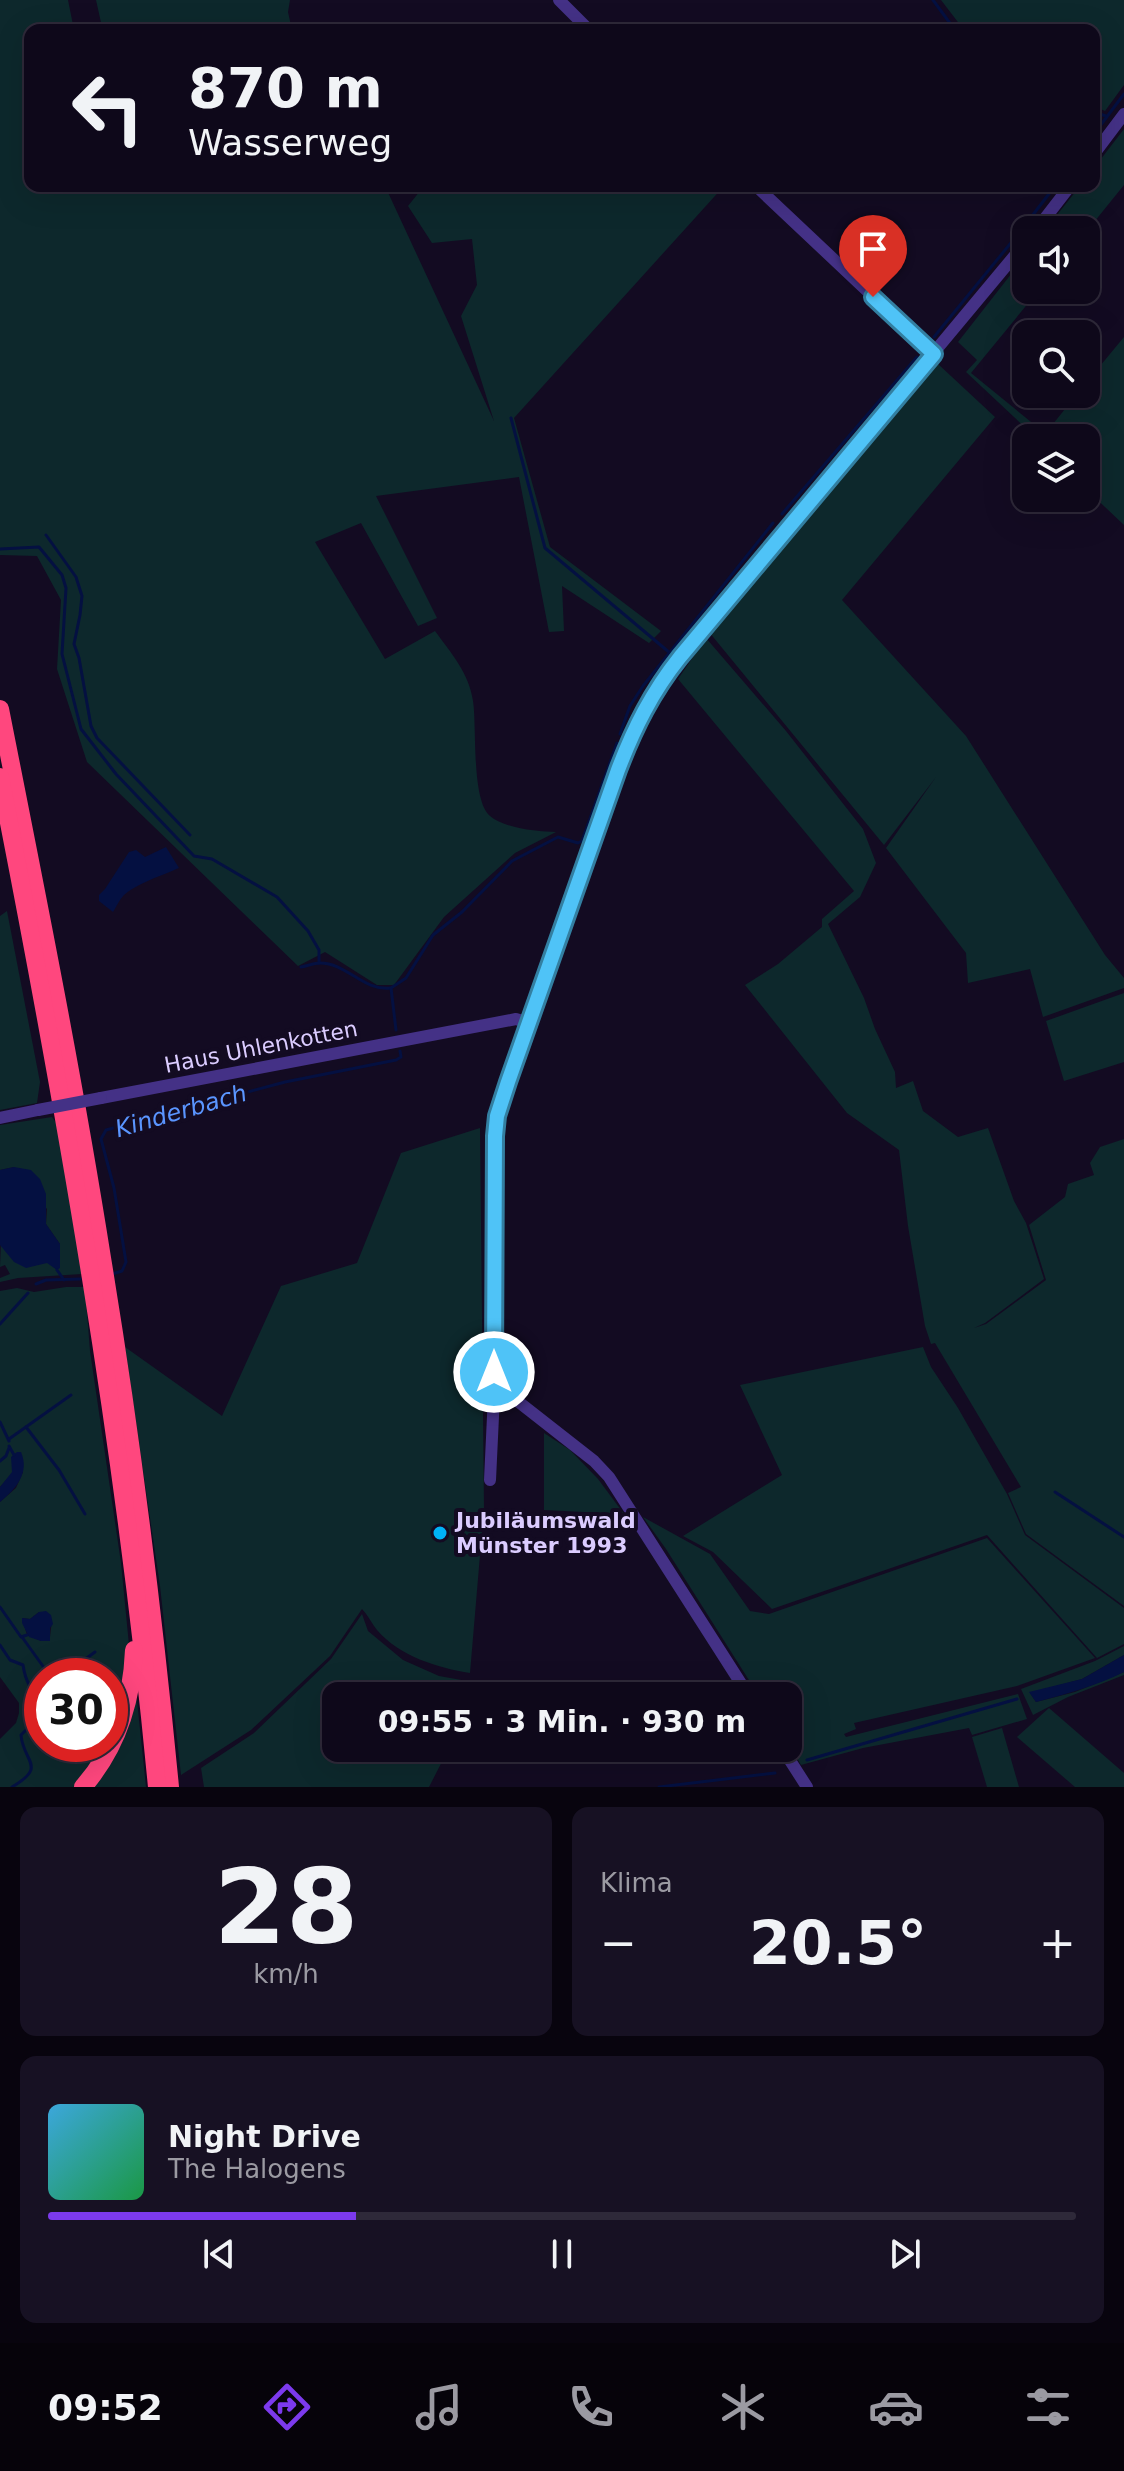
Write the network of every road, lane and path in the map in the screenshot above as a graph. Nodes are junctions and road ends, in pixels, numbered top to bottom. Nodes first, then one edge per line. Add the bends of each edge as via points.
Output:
1 (559, 0) edge
2 (583, 24) edge
3 (1124, 114) edge
4 (1100, 146) edge
5 (762, 192) edge
6 (1065, 192) edge
7 (1047, 216) edge
8 (1012, 259) edge
9 (934, 354) junction
10 (0, 709) edge
11 (0, 777) edge
12 (529, 1023) junction
13 (0, 1118) edge
14 (497, 1385) junction
15 (490, 1480) dead end
16 (130, 1543) junction
17 (740, 1682) edge
18 (161, 1696) junction
19 (791, 1762) edge
20 (83, 1787) edge
21 (157, 1787) edge
22 (170, 1787) edge
23 (177, 1787) edge
24 (807, 1787) edge

1 - 2 street
3 - 4 street
5 - 9 street
6 - 7 street
8 - 9 street
9 - 12 street via 650,698 629,741
10 - 18 highway via 100,1245
11 - 16 highway via 76,1182
12 - 13 street, Haus Uhlenkotten, bridge via 516,1019
12 - 14 street via 501,1101 495,1136
14 - 15 street
14 - 17 street via 609,1477
16 - 20 highway via 131,1685 114,1740
16 - 21 highway
18 - 22 highway
18 - 23 highway
19 - 24 street

